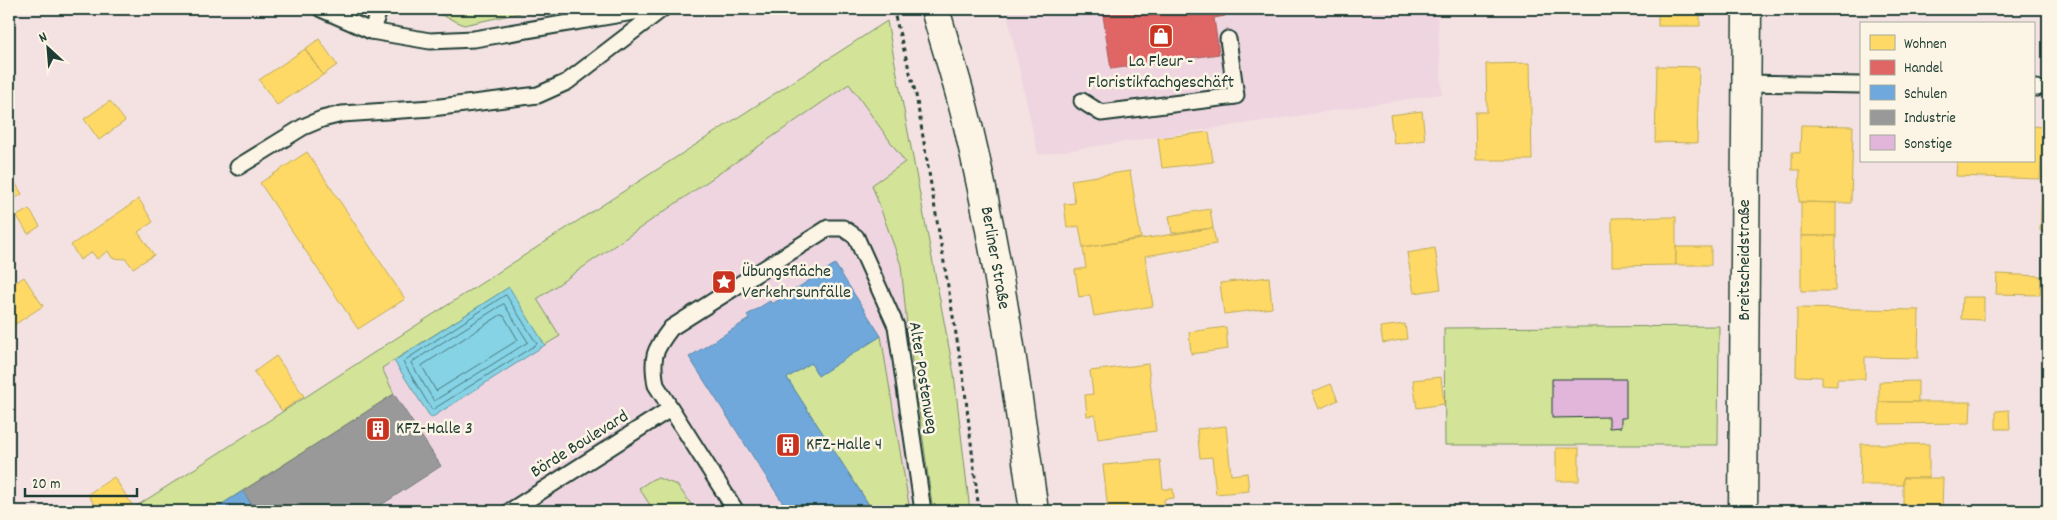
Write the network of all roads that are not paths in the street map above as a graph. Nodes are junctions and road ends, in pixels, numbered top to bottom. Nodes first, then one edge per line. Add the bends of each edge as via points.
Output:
1 (321, 9) edge
2 (380, 9) edge
3 (651, 9) edge
4 (662, 9) edge
5 (935, 9) edge
6 (1747, 9) edge
7 (371, 31) junction
8 (1228, 39) dead end
9 (1746, 82) junction
10 (1860, 85) edge
11 (1082, 101) dead end
12 (238, 168) dead end
13 (670, 409) junction
14 (510, 511) edge
15 (736, 511) edge
16 (923, 511) edge
17 (1034, 511) edge
18 (1743, 511) edge

1 - 7 lane
2 - 7 lane
3 - 7 lane via 474,39 430,41
4 - 12 lane via 553,90 522,98 336,116 303,127
5 - 17 main road, Berliner Straße via 968,125 986,215
6 - 9 main road, Breitscheidstraße
8 - 11 lane via 1236,96 1101,113
9 - 10 lane
9 - 18 main road, Breitscheidstraße
13 - 14 lane, Börde Boulevard
13 - 15 lane
13 - 16 lane, Alter Postenweg via 656,385 652,364 659,344 671,328 814,234 828,228 843,228 856,237 865,252 896,326

